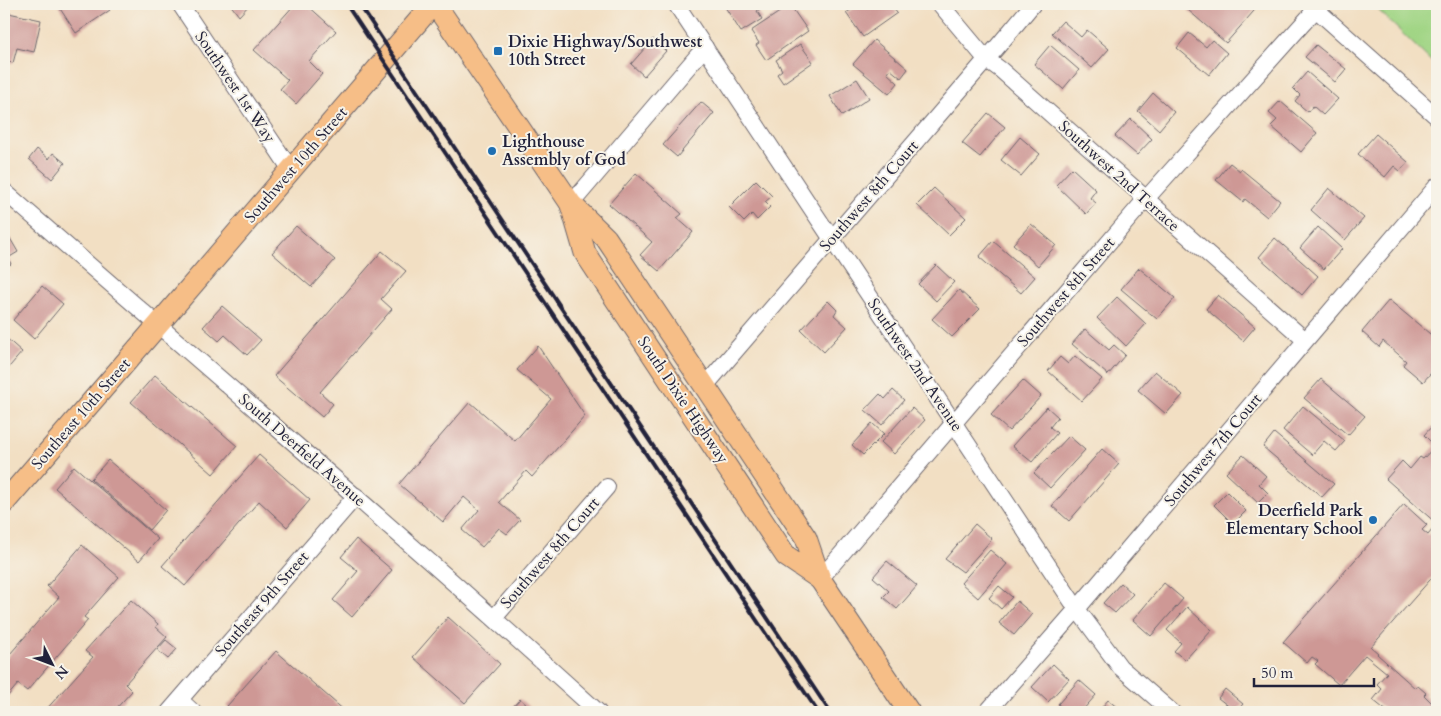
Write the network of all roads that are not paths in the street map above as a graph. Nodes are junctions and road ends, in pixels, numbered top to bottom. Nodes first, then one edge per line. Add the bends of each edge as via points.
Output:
1 (180, 4) edge
2 (434, 4) edge
3 (676, 4) edge
4 (940, 4) edge
5 (1033, 4) edge
6 (1313, 6) edge
7 (705, 47) junction
8 (986, 60) junction
9 (1437, 117) edge
10 (291, 170) junction
11 (1437, 186) edge
12 (4, 191) edge
13 (1145, 200) junction
14 (571, 204) junction
15 (832, 239) junction
16 (158, 325) junction
17 (1305, 340) junction
18 (705, 386) junction
19 (954, 423) junction
20 (607, 487) dead end
21 (356, 496) junction
22 (4, 503) edge
23 (820, 578) junction
24 (1077, 609) junction
25 (494, 618) junction
26 (174, 706) edge
27 (193, 712) edge
28 (598, 712) edge
29 (909, 712) edge
30 (987, 712) edge
31 (1172, 712) edge

1 - 10 street, Southwest 1st Way
2 - 10 main road, Southwest 10th Street
2 - 14 main road, South Dixie Highway
3 - 7 street, Southwest 2nd Avenue
4 - 8 street, Southwest 2nd Terrace
5 - 8 street, Southwest 8th Court
6 - 9 street
6 - 13 street, Southwest 8th Street
7 - 14 street
7 - 15 street, Southwest 2nd Avenue
8 - 13 street, Southwest 2nd Terrace
8 - 15 street, Southwest 8th Court
10 - 16 main road, Southwest 10th Street
11 - 17 street, Southwest 7th Court
12 - 16 street, South Deerfield Avenue
13 - 17 street, Southwest 2nd Terrace
13 - 19 street, Southwest 8th Street
14 - 18 main road, South Dixie Highway via 606,238
14 - 23 main road, South Dixie Highway via 585,253 786,556
15 - 18 street, Southwest 8th Court
15 - 19 street, Southwest 2nd Avenue
16 - 21 street, South Deerfield Avenue
16 - 22 main road, Southeast 10th Street
17 - 24 street, Southwest 7th Court
18 - 23 main road, South Dixie Highway via 806,538
19 - 23 street, Southwest 8th Street
19 - 24 street, Southwest 2nd Avenue
20 - 25 street, Southwest 8th Court
21 - 25 street, South Deerfield Avenue
21 - 26 street, Southeast 9th Street
23 - 29 main road, South Dixie Highway
24 - 30 street, Southwest 7th Court
24 - 31 street, Southwest 2nd Avenue via 1120,667
25 - 28 street, South Deerfield Avenue
26 - 27 street

